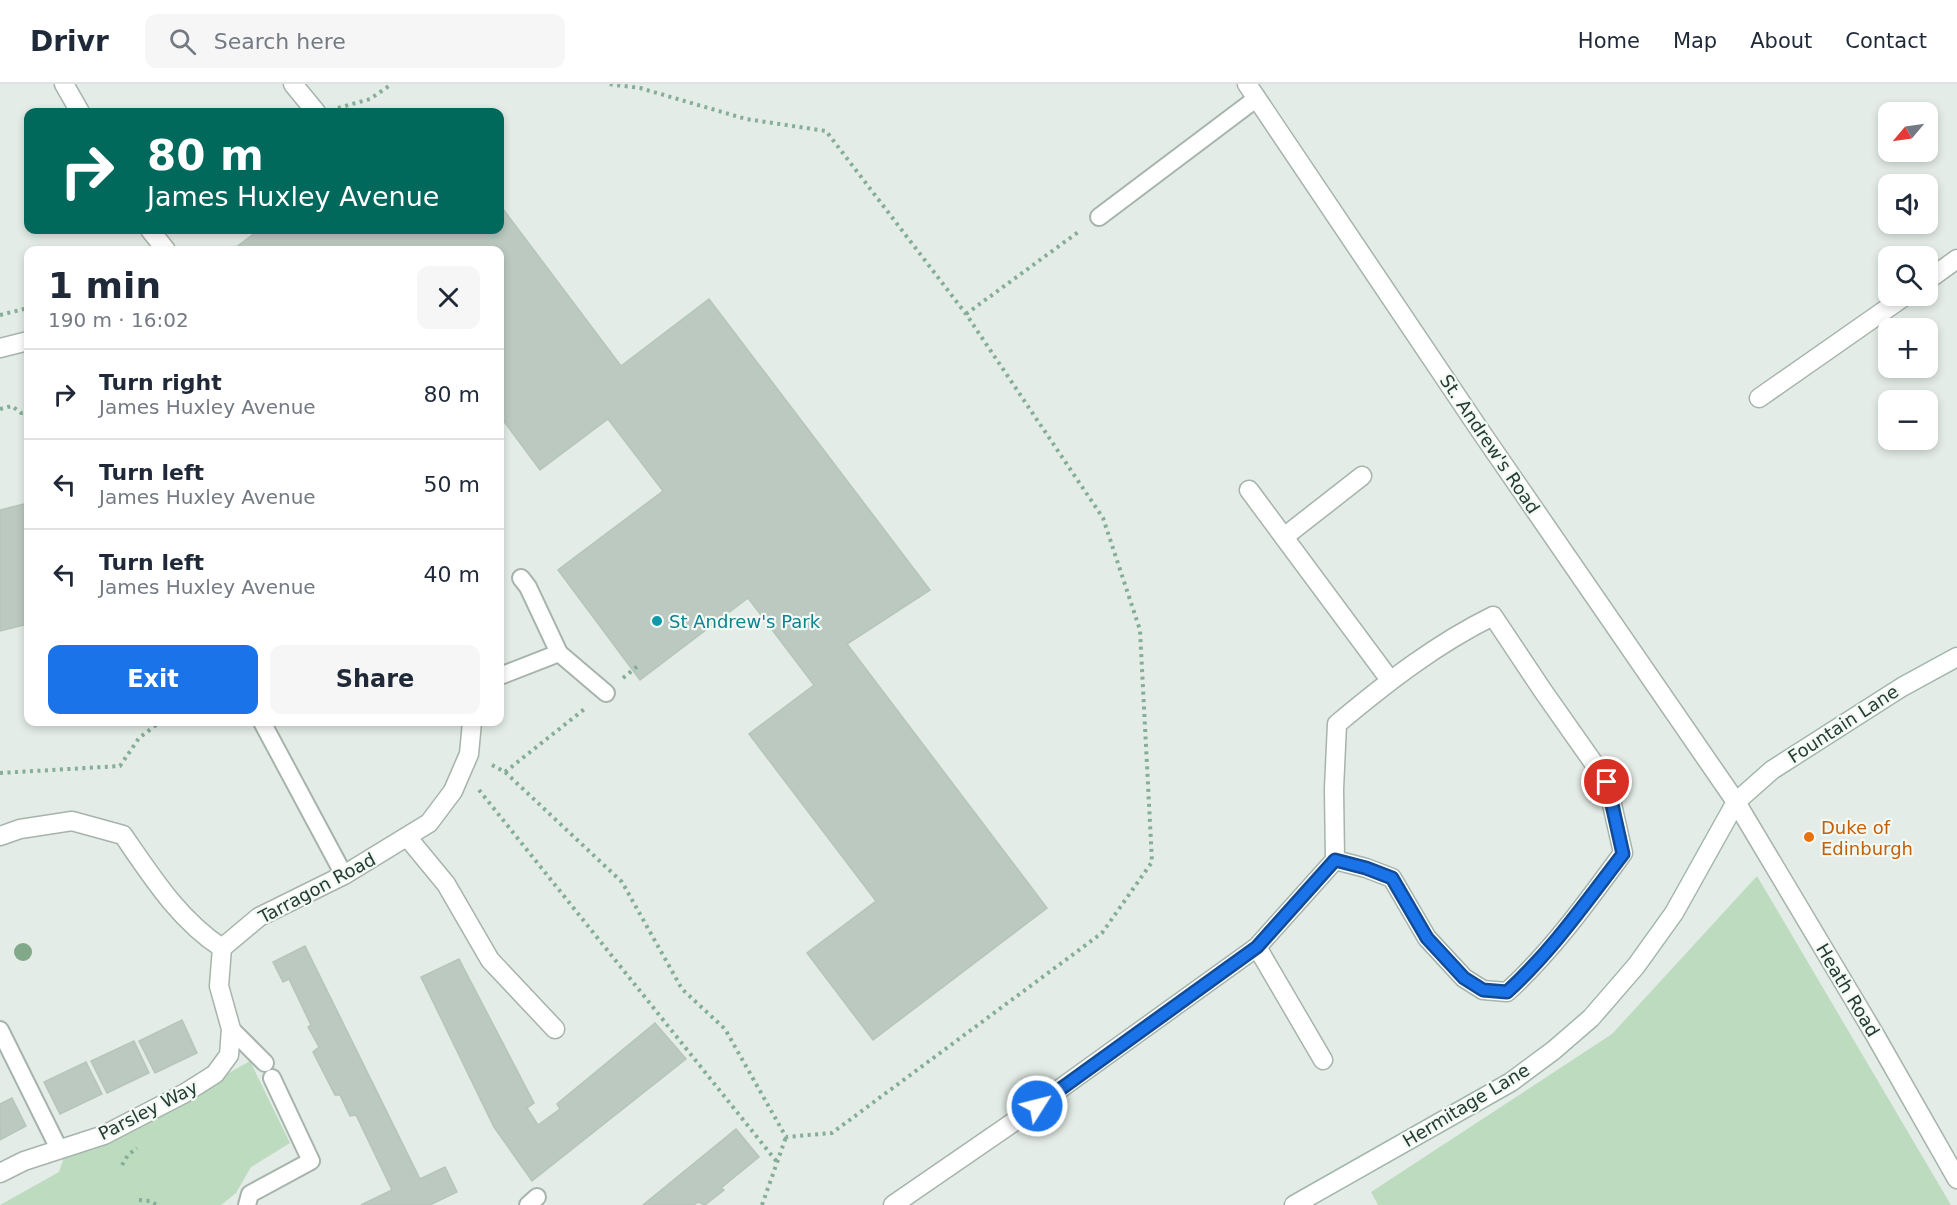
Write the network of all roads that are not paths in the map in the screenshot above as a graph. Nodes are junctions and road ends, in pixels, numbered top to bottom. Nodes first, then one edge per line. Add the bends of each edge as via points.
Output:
1 (64, 84) edge
2 (293, 84) edge
3 (1252, 91) edge
4 (78, 108) edge
5 (313, 108) edge
6 (1099, 217) road end
7 (1957, 259) edge
8 (1938, 273) edge
9 (1891, 306) edge
10 (24, 342) edge
11 (0, 348) edge
12 (1759, 398) dead end
13 (1362, 476) dead end
14 (1249, 490) dead end
15 (1284, 537) junction
16 (521, 578) dead end
17 (559, 652) junction
18 (1957, 657) edge
19 (504, 674) edge
20 (1390, 680) junction
21 (606, 693) road end
22 (264, 726) edge
23 (471, 726) edge
24 (1736, 801) junction
25 (0, 836) edge
26 (408, 838) junction
27 (1335, 860) junction
28 (344, 875) junction
29 (1257, 947) junction
30 (222, 948) junction
31 (231, 1029) junction
32 (555, 1029) dead end
33 (0, 1030) edge
34 (1323, 1060) dead end
35 (265, 1063) dead end
36 (273, 1078) dead end
37 (59, 1149) junction
38 (0, 1173) edge
39 (1957, 1179) edge
40 (247, 1205) edge
41 (893, 1205) edge
42 (1294, 1205) edge

1 - 4 street
2 - 5 street
3 - 6 lane
3 - 24 street, St. Andrew's Road
7 - 8 street
9 - 12 street
10 - 11 street
13 - 15 street
14 - 15 street
15 - 20 street
16 - 17 lane
17 - 19 lane
17 - 21 lane
18 - 24 street, Fountain Lane via 1902,687 1772,770
20 - 27 street via 1338,724
20 - 27 street via 1458,633 1493,616 1607,782 1623,854 1556,942 1507,992 1483,990 1464,978 1427,938 1392,878
22 - 28 lane
23 - 26 street, Tarragon Road via 466,762 453,791 429,823
24 - 39 street, Heath Road
24 - 42 street, Hermitage Lane via 1674,914 1591,1018 1511,1082
25 - 30 street via 72,821 123,836 164,895 203,935
26 - 28 street, Tarragon Road
26 - 32 street via 446,884 490,960
27 - 29 street
28 - 30 street, Tarragon Road via 259,917
29 - 34 street
29 - 41 street
30 - 31 street via 219,986
31 - 35 lane
31 - 37 street, Parsley Way via 229,1055 215,1074 104,1135
33 - 37 lane
36 - 40 lane via 311,1161 250,1194
37 - 38 street, Parsley Way

